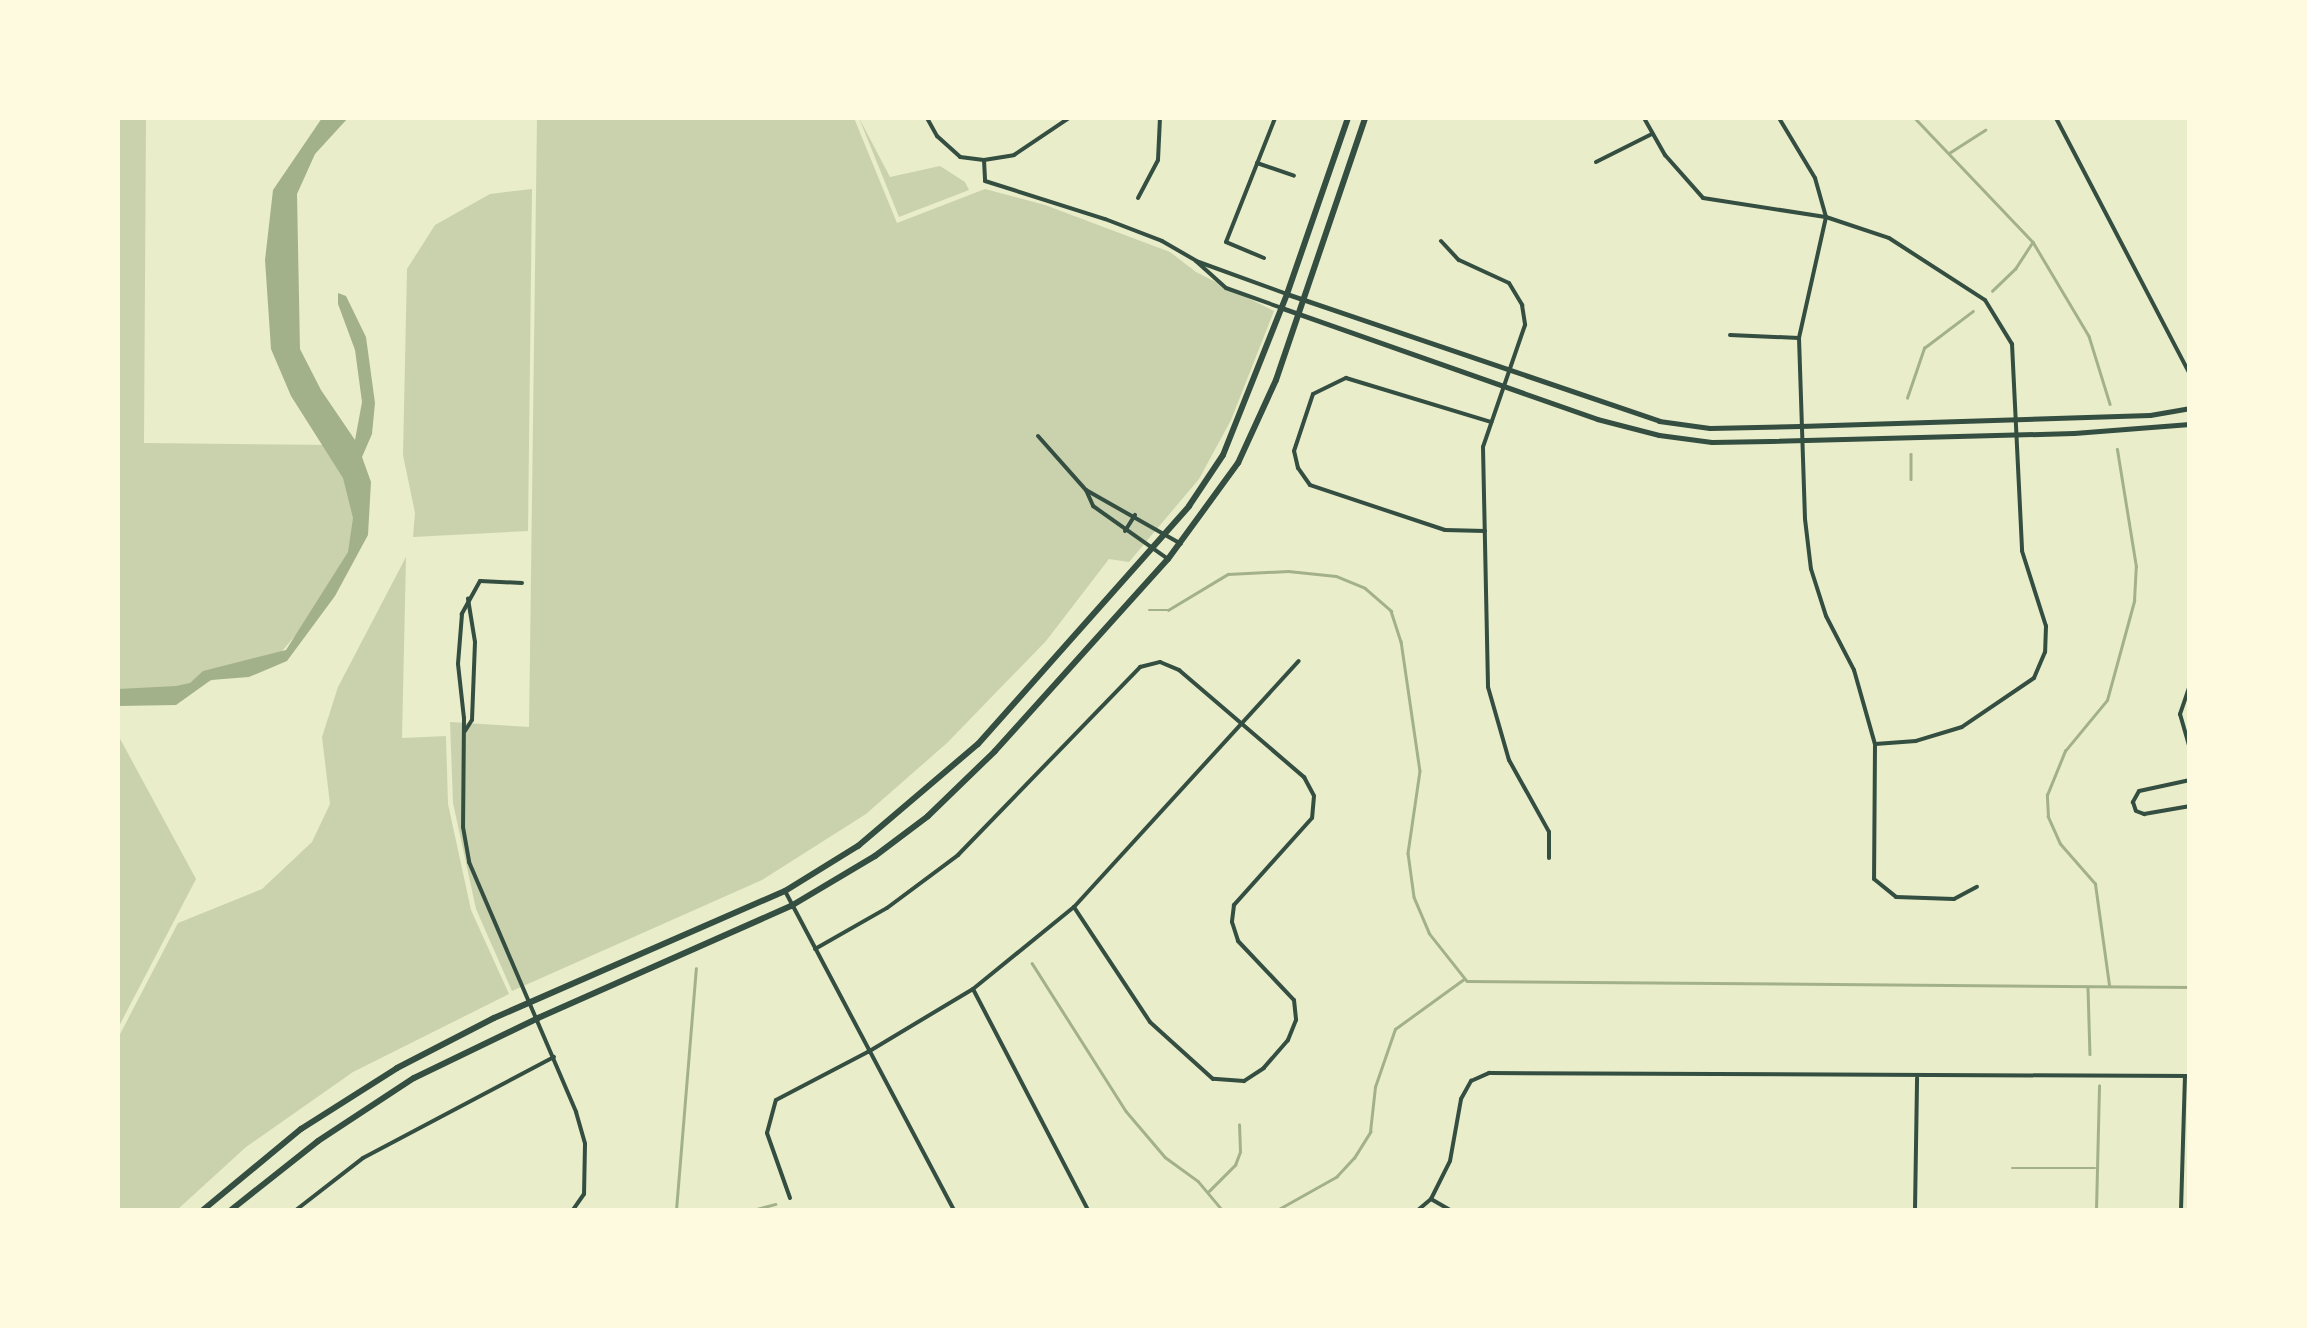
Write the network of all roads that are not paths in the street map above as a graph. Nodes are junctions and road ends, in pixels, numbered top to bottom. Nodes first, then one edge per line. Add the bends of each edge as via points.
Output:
1 (927, 118) edge
2 (1070, 118) edge
3 (1160, 118) edge
4 (1275, 118) edge
5 (1348, 118) edge
6 (1365, 118) edge
7 (1644, 118) edge
8 (1779, 118) edge
9 (2056, 118) edge
10 (1652, 134) junction
11 (984, 160) junction
12 (1596, 162) dead end
13 (1257, 163) junction
14 (1294, 176) dead end
15 (1138, 198) dead end
16 (1826, 216) junction
17 (1441, 240) dead end
18 (1264, 258) dead end
19 (1196, 262) junction
20 (1288, 294) junction
21 (1304, 301) junction
22 (1282, 308) junction
23 (1299, 314) junction
24 (1730, 335) dead end
25 (1799, 338) junction
26 (1509, 372) junction
27 (2190, 374) edge
28 (1504, 386) junction
29 (2190, 408) edge
30 (2016, 421) junction
31 (1490, 422) junction
32 (2190, 424) edge
33 (1800, 426) junction
34 (2016, 435) junction
35 (1038, 436) dead end
36 (1800, 440) junction
37 (1086, 490) junction
38 (1135, 515) junction
39 (1124, 531) junction
40 (1485, 531) junction
41 (1165, 534) junction
42 (1181, 544) junction
43 (1151, 549) junction
44 (1168, 559) junction
45 (522, 582) dead end
46 (468, 599) junction
47 (460, 655) junction
48 (475, 656) junction
49 (1298, 662) dead end
50 (2190, 686) edge
51 (1242, 724) junction
52 (462, 735) junction
53 (1874, 744) junction
54 (2190, 750) edge
55 (2190, 780) edge
56 (2190, 806) edge
57 (1548, 858) dead end
58 (1978, 887) dead end
59 (785, 892) junction
60 (791, 906) junction
61 (1074, 907) junction
62 (815, 949) junction
63 (973, 989) junction
64 (531, 1002) junction
65 (538, 1018) junction
66 (868, 1052) junction
67 (554, 1057) junction
68 (2187, 1076) edge
69 (1917, 1078) junction
70 (790, 1198) dead end
71 (1430, 1199) junction
72 (203, 1210) edge
73 (230, 1210) edge
74 (296, 1210) edge
75 (573, 1210) edge
76 (954, 1210) edge
77 (1088, 1210) edge
78 (1418, 1210) edge
79 (1450, 1210) edge
80 (1915, 1210) edge
81 (2181, 1210) edge

1 - 11 street via 960,157
2 - 11 street via 1014,155
3 - 15 street via 1158,160
4 - 13 street
5 - 20 main road
6 - 21 main road
7 - 10 street
8 - 16 street via 1816,178
9 - 27 street
10 - 12 street
10 - 16 street via 1703,198
11 - 19 street via 984,181 1105,219
13 - 14 street
13 - 18 street via 1226,242
16 - 25 street
16 - 30 street via 1889,238 1986,300 2012,344
17 - 26 street via 1460,260 1508,283 1522,306 1525,325
19 - 20 street
19 - 22 street via 1226,288
20 - 21 street
20 - 22 main road
21 - 23 main road
21 - 26 street
22 - 23 street
22 - 41 main road via 1224,454
23 - 28 street
23 - 42 main road via 1238,463
24 - 25 street
25 - 33 street
26 - 28 street
26 - 33 street via 1659,421 1710,428
28 - 31 street
28 - 36 street via 1660,436
29 - 30 street
30 - 33 street
30 - 34 street
31 - 40 street
31 - 40 street via 1346,378 1313,394 1294,451 1310,485 1444,530
32 - 34 street
33 - 36 street
34 - 36 street
34 - 53 street via 2022,551 2046,626 2034,678 1962,727 1916,741
35 - 37 street
36 - 53 street via 1812,568 1826,616 1854,670
37 - 38 street
37 - 39 street via 1092,506
38 - 39 street
38 - 41 street
39 - 43 street
40 - 57 street via 1488,688 1509,760 1548,832
41 - 42 street
41 - 43 main road
42 - 44 main road
43 - 44 street
43 - 59 main road via 978,744 858,846
44 - 60 main road via 928,816
45 - 46 street via 480,581
46 - 47 street
46 - 48 street
47 - 48 street
47 - 52 street
48 - 52 street via 472,720
49 - 51 street
50 - 54 street via 2180,714
51 - 61 street
51 - 61 street via 1304,777 1314,796 1312,818 1234,905 1238,941 1294,1000 1288,1040 1264,1068 1244,1081 1213,1079 1150,1022
51 - 62 street via 1179,670 1160,662 1140,667 958,855 887,908
52 - 64 street via 470,862
53 - 58 street via 1874,879 1896,897 1954,899
55 - 56 street via 2139,790 2133,804 2144,814
59 - 60 street
59 - 64 main road
60 - 62 street
60 - 65 main road
61 - 63 street
62 - 66 street
63 - 66 street
63 - 77 street
64 - 65 street
64 - 72 main road via 397,1068 301,1130
65 - 67 street
65 - 73 main road via 414,1078 318,1140
66 - 70 street via 776,1100 767,1132
66 - 76 street
67 - 74 street via 363,1158
67 - 75 street via 585,1144 584,1194
68 - 69 street
68 - 81 street
69 - 71 street via 1490,1073 1470,1080 1450,1162
69 - 80 street
71 - 78 street
71 - 79 street

